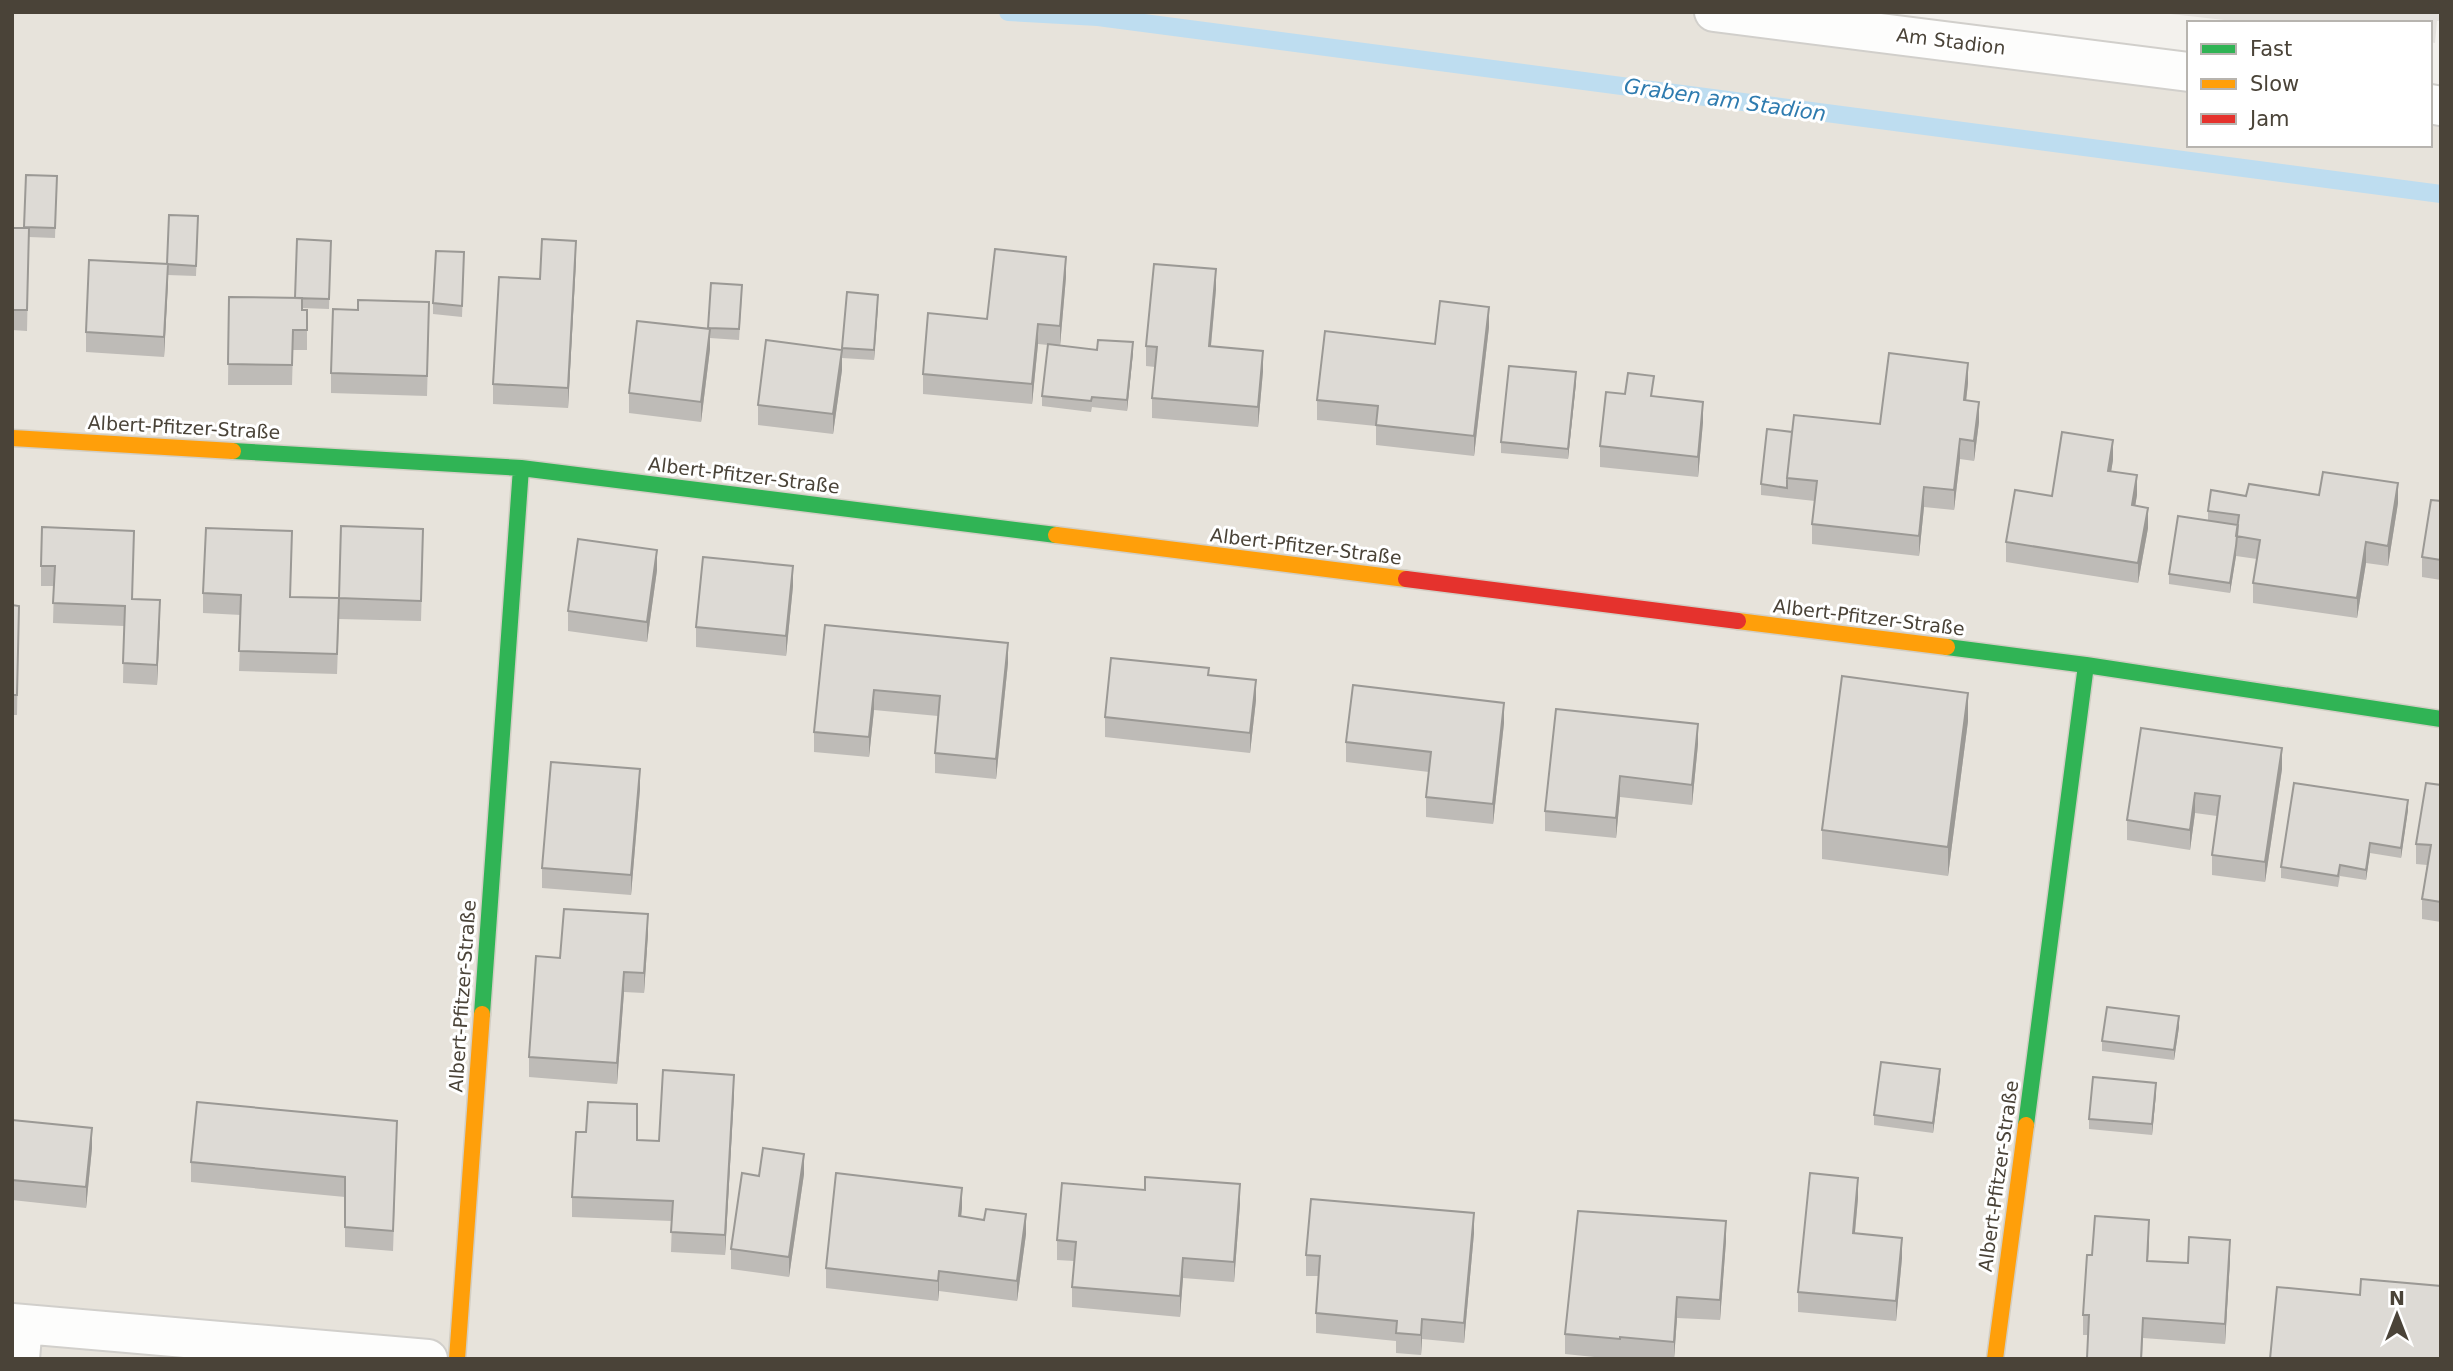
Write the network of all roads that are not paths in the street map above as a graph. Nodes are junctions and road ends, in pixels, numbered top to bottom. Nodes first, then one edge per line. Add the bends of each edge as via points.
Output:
1 (1714, 12) edge
2 (2187, 72) edge
3 (12, 438) edge
4 (521, 468) junction
5 (2086, 665) junction
6 (2441, 719) edge
7 (18, 1335) edge
8 (428, 1359) edge
9 (457, 1359) edge
10 (1995, 1359) edge

1 - 2 street, Am Stadion
3 - 4 street, Albert-Pfitzer-Straße
4 - 5 street, Albert-Pfitzer-Straße
4 - 9 street, Albert-Pfitzer-Straße
5 - 6 street, Albert-Pfitzer-Straße
5 - 10 street, Albert-Pfitzer-Straße
7 - 8 street

